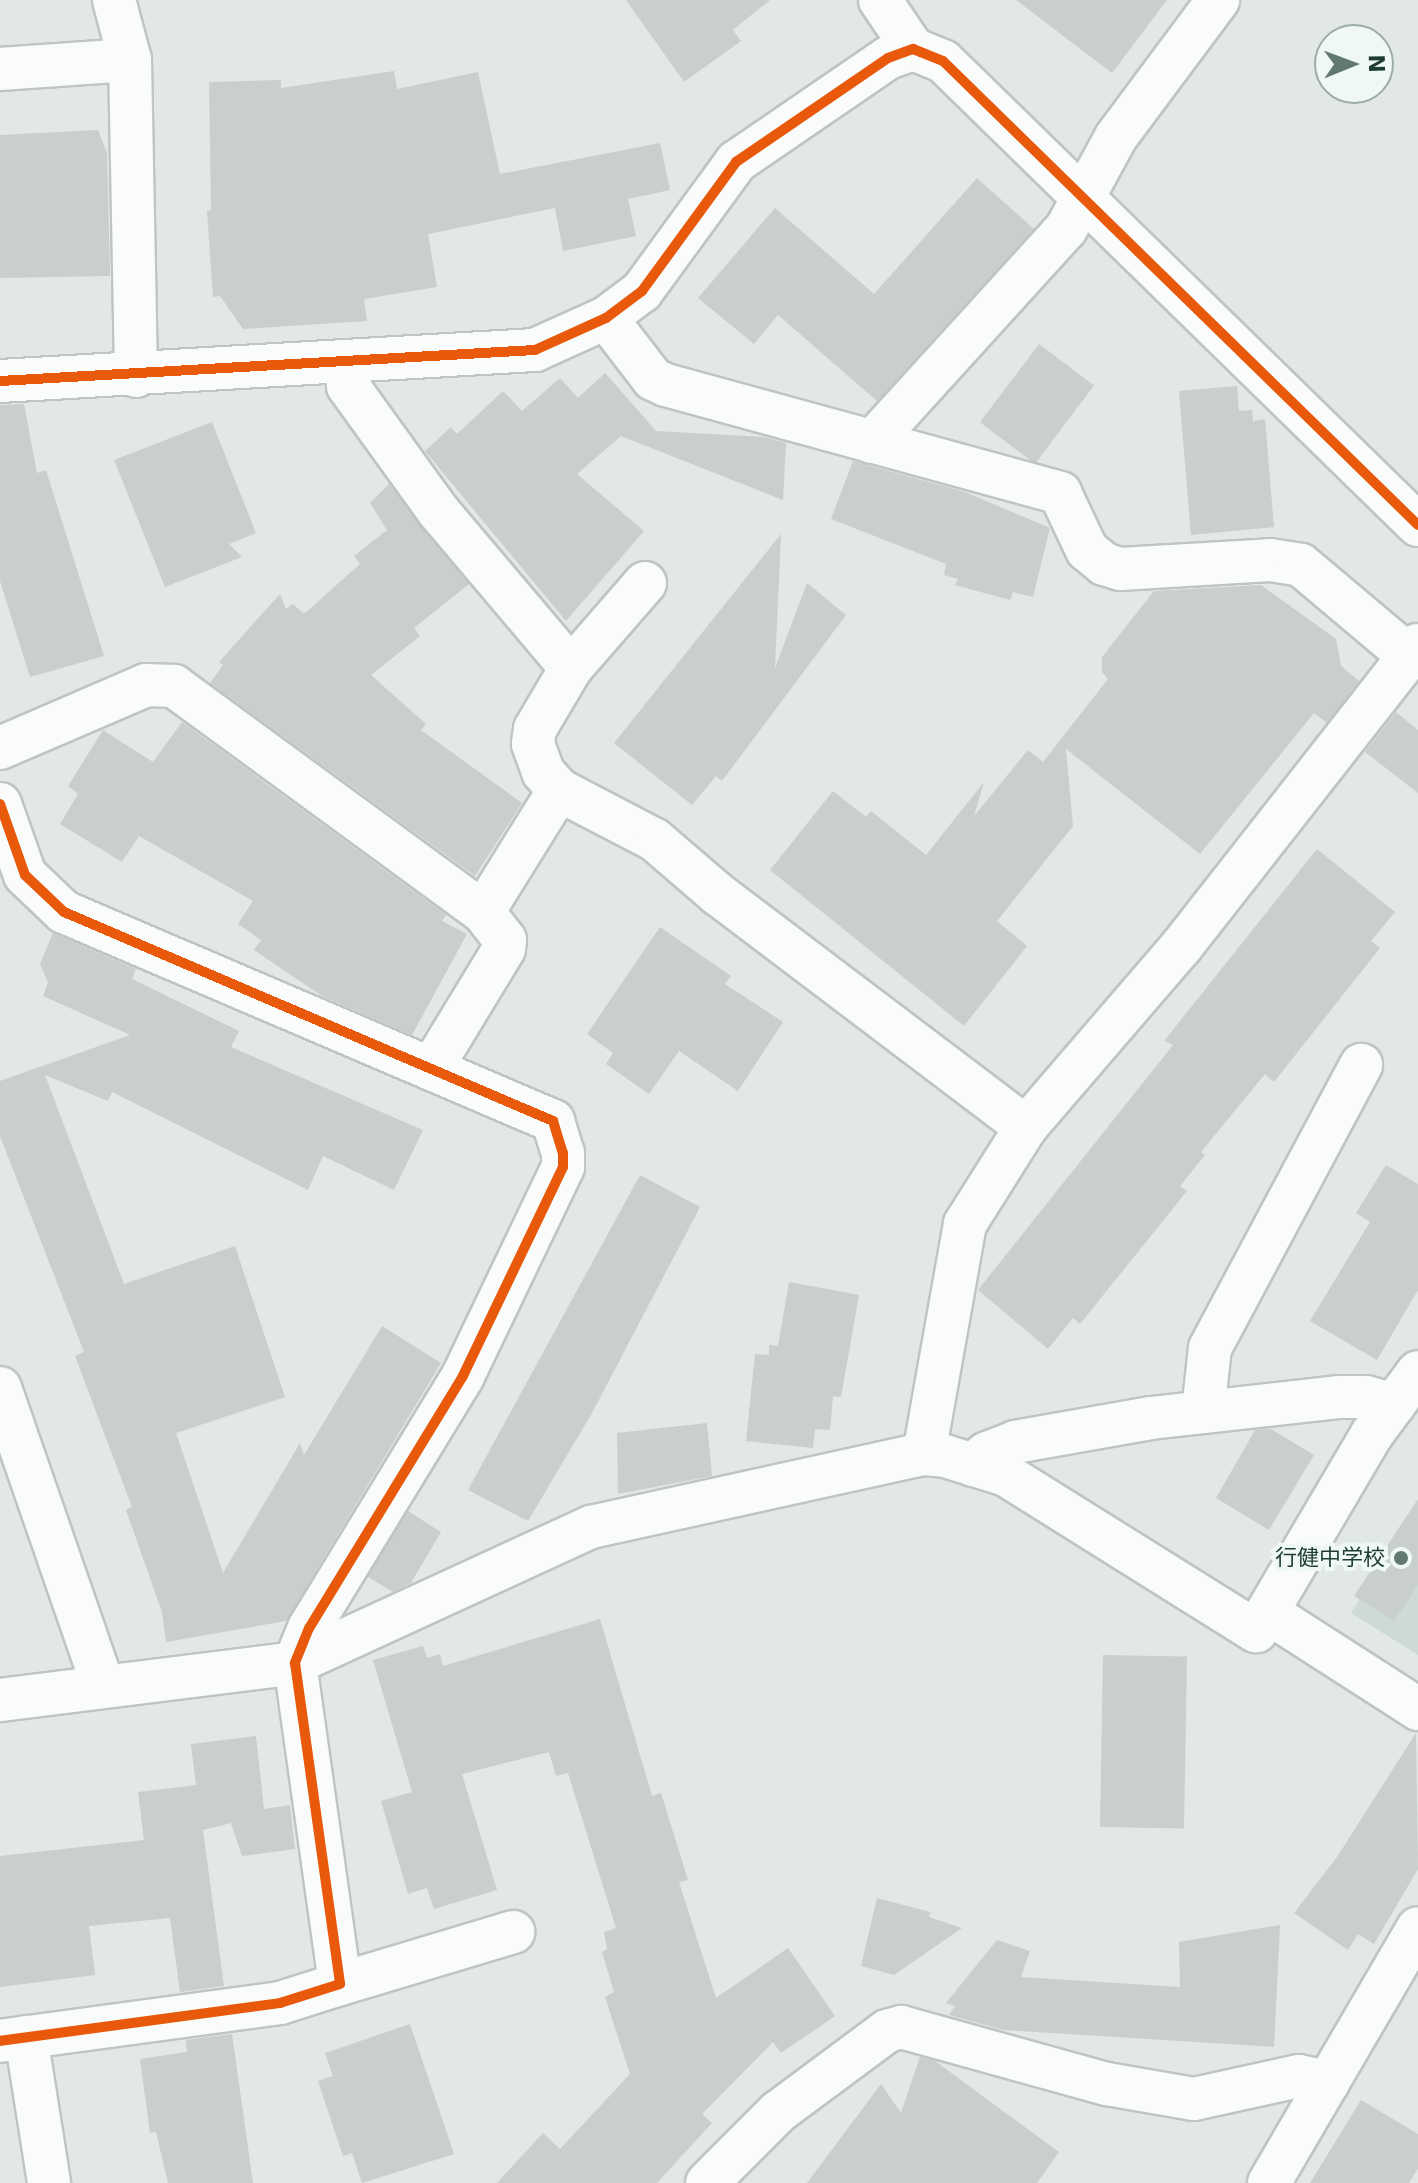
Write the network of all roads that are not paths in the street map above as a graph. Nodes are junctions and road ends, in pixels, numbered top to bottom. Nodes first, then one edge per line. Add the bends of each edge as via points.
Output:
1 (114, 0) edge
2 (880, 0) edge
3 (1218, 0) edge
4 (913, 49) junction
5 (130, 60) junction
6 (0, 69) edge
7 (1082, 197) junction
8 (606, 318) junction
9 (346, 363) junction
10 (136, 376) junction
11 (0, 381) edge
12 (872, 442) junction
13 (1418, 525) edge
14 (645, 583) dead end
15 (1414, 651) edge
16 (571, 668) junction
17 (0, 748) edge
18 (559, 790) junction
19 (0, 804) edge
20 (483, 912) junction
21 (1361, 1065) dead end
22 (431, 1069) junction
23 (1026, 1127) junction
24 (1418, 1372) edge
25 (0, 1388) edge
26 (1394, 1405) junction
27 (1203, 1412) junction
28 (924, 1454) junction
29 (973, 1465) junction
30 (1270, 1614) junction
31 (295, 1663) junction
32 (103, 1685) junction
33 (0, 1700) edge
34 (1418, 1709) edge
35 (1418, 1928) edge
36 (513, 1932) dead end
37 (340, 1984) junction
38 (13, 2039) edge
39 (1328, 2082) junction
40 (49, 2183) edge
41 (707, 2183) edge
42 (1269, 2183) edge

1 - 5 street
2 - 4 street
3 - 7 street via 1116,137
4 - 7 street via 943,61
4 - 8 street via 888,58 736,162 642,291
5 - 6 street
5 - 10 street
7 - 12 street via 1066,229
7 - 13 street
8 - 9 street via 535,350
8 - 12 street via 653,379
9 - 10 street
9 - 16 street via 348,386 439,512
10 - 11 street
12 - 15 street via 1060,493 1087,550 1120,569 1270,560 1301,565
14 - 16 street
15 - 23 street via 1181,947
16 - 18 street via 535,729 533,744 543,772
17 - 20 street via 146,685 174,686
18 - 20 street
18 - 23 street via 655,840 719,895
19 - 22 street via 25,875 64,912
20 - 22 street via 505,940 504,949
21 - 27 street via 1210,1348
22 - 31 street via 553,1121 561,1136 563,1167 463,1376 309,1628
23 - 28 street via 965,1224
24 - 26 street
25 - 32 street
26 - 27 street via 1338,1397
26 - 30 street via 1372,1434
27 - 29 street via 1015,1442
28 - 29 street
28 - 31 street via 591,1527
29 - 30 street via 1006,1475 1256,1631
30 - 34 street
31 - 32 street
31 - 37 street
32 - 33 street
35 - 39 street
36 - 37 street
37 - 38 street via 280,2003
38 - 40 street
39 - 41 street via 1299,2076 1194,2099 1107,2084 901,2027 887,2031 778,2112
39 - 42 street

